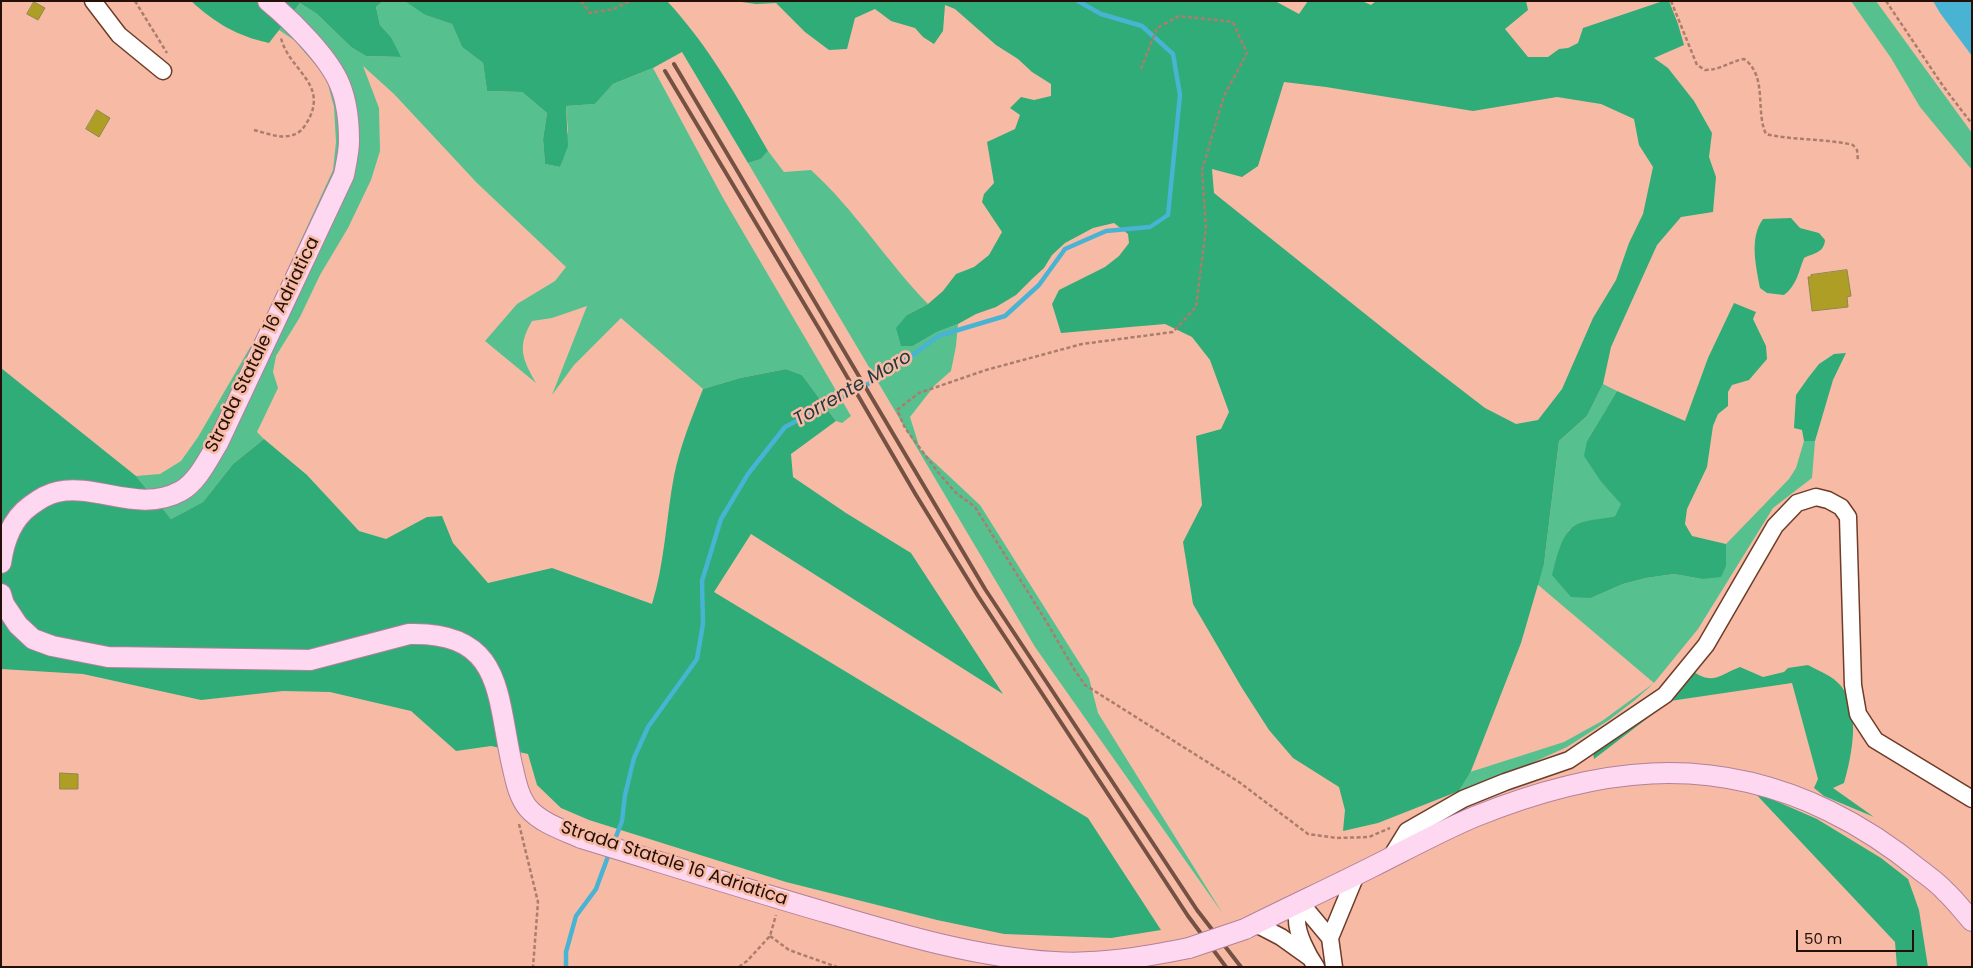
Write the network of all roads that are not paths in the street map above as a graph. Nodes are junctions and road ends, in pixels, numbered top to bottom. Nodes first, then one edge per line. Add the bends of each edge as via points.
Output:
1 (93, 1) edge
2 (268, 1) edge
3 (163, 71) road end
4 (1, 562) edge
5 (1, 594) edge
6 (1506, 782) junction
7 (1972, 800) edge
8 (1490, 811) junction
9 (1391, 857) junction
10 (1356, 875) junction
11 (1300, 902) junction
12 (1972, 921) edge
13 (1250, 926) junction
14 (1330, 938) junction
15 (1313, 962) edge
16 (1334, 967) edge

1 - 3 street via 119,35
2 - 4 main road, Strada Statale 16 Adriatica via 319,52 340,84 348,116 349,144 344,175 218,443 194,481 167,496 137,500 74,490 56,492 40,499 12,525
5 - 13 main road, Strada Statale 16 Adriatica, bridge via 18,624 33,639 108,657 310,660 417,634 450,638 479,656 492,675 515,780 528,807 544,821 581,838 925,942 1000,957 1056,962 1110,961 1189,948
6 - 7 street via 1569,760 1665,695 1706,645 1775,526 1797,503 1816,497 1840,507 1848,517 1853,685 1858,714 1875,740
6 - 8 street via 1492,797
6 - 9 street via 1463,799 1407,831
8 - 9 main road, Strada Statale 16 Adriatica
8 - 12 main road, Strada Statale 16 Adriatica via 1556,789 1645,773 1703,773 1756,783 1785,791 1857,824 1944,890
9 - 10 main road, Strada Statale 16 Adriatica
10 - 11 main road, Strada Statale 16 Adriatica
10 - 14 street
11 - 13 main road, Strada Statale 16 Adriatica
11 - 14 street
11 - 15 street via 1296,919
13 - 15 street via 1281,937
14 - 16 street

